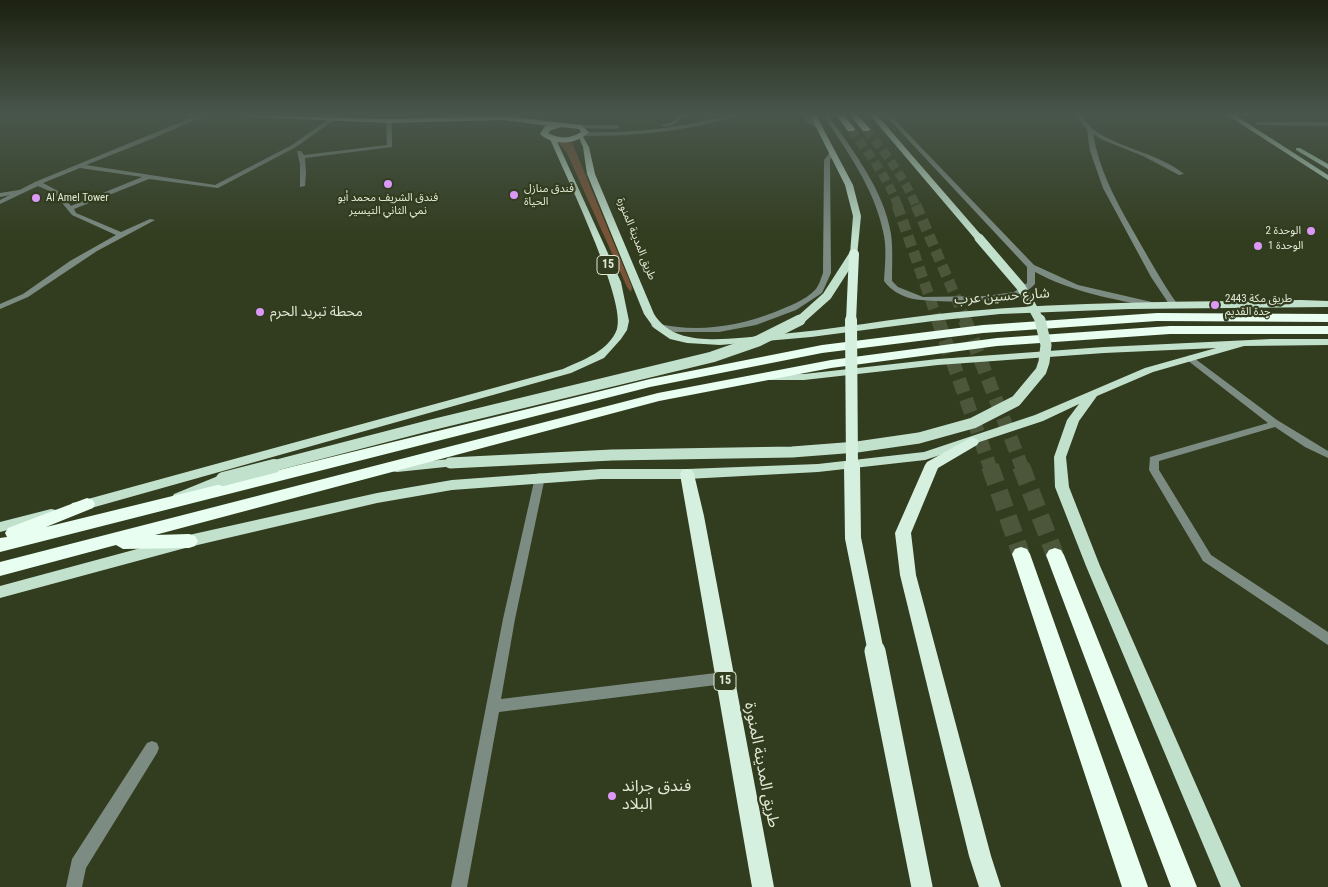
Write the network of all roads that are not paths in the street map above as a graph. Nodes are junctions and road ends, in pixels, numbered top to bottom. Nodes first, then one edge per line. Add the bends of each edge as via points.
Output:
1 (104, 156) edge
2 (274, 156) edge
3 (307, 156) edge
4 (561, 156) edge
5 (588, 156) edge
6 (829, 156) edge
7 (834, 156) edge
8 (852, 156) edge
9 (909, 156) edge
10 (926, 156) edge
11 (1095, 156) edge
12 (1148, 156) edge
13 (1294, 156) edge
14 (1311, 156) edge
15 (302, 157) joint
16 (79, 166) junction
17 (1328, 167) edge
18 (1181, 174) dead end
19 (149, 176) junction
20 (1328, 178) edge
21 (37, 183) junction
22 (302, 186) dead end
23 (19, 192) junction
24 (0, 195) edge
25 (0, 202) edge
26 (69, 208) junction
27 (152, 220) dead end
28 (120, 234) junction
29 (854, 254) junction
30 (1030, 267) junction
31 (1328, 304) edge
32 (1174, 305) junction
33 (1156, 306) junction
34 (0, 307) edge
35 (1328, 318) edge
36 (655, 325) junction
37 (1328, 330) edge
38 (1328, 342) edge
39 (1241, 344) junction
40 (1190, 358) junction
41 (755, 378) junction
42 (1093, 393) junction
43 (1275, 424) junction
44 (972, 442) junction
45 (1328, 456) edge
46 (372, 471) junction
47 (687, 474) junction
48 (540, 477) junction
49 (87, 504) junction
50 (162, 504) junction
51 (0, 527) edge
52 (0, 539) edge
53 (189, 541) junction
54 (101, 542) junction
55 (0, 545) edge
56 (1021, 554) tunnel mouth
57 (1055, 555) tunnel mouth
58 (0, 569) edge
59 (0, 592) edge
60 (1328, 640) edge
61 (724, 678) junction
62 (493, 706) junction
63 (152, 748) dead end
64 (74, 887) edge
65 (459, 887) edge
66 (763, 887) edge
67 (922, 887) edge
68 (990, 887) edge
69 (1135, 887) edge
70 (1184, 887) edge
71 (1231, 887) edge

1 - 16 street
2 - 19 street via 216,187
3 - 15 street
4 - 49 main road, 15 via 616,282 624,321 616,339 600,356 567,371
5 - 36 main road, طريق المدينة المنورة / 15 via 591,174
6 - 36 street via 827,273 819,291 794,308 753,323 719,330 675,330
7 - 29 main road via 849,185 857,216
8 - 30 street via 866,178 885,226 889,249 888,280 895,289 923,299 1016,294 1031,284
9 - 46 main road, bridge via 1027,296 1038,314 1046,345 1043,365 1036,382 1015,404 997,415 937,436 822,451 530,456
10 - 30 street
11 - 32 street via 1106,188
12 - 18 street
13 - 20 main road
14 - 17 main road
15 - 22 street
16 - 19 street
16 - 21 street
19 - 26 street
21 - 23 street
21 - 26 street via 56,192
23 - 24 street
23 - 25 street
26 - 28 street via 74,214
27 - 28 street
28 - 34 street via 60,271 38,289
29 - 50 main road, bridge via 827,296 798,322 758,341 712,356 223,479
29 - 67 highway, bridge via 851,319 853,538
30 - 33 street via 1080,289
31 - 32 main road, شارع حسين عرب
32 - 33 main road, شارع حسين عرب
33 - 36 main road, شارع حسين عرب via 999,311 781,338 722,342 681,339 668,335
35 - 50 highway via 1157,317 983,329 822,350 650,383
37 - 41 highway via 1170,330 997,342 831,364
38 - 39 main road
39 - 40 main road
39 - 41 main road via 1104,350 938,362 804,377
40 - 42 main road via 1149,370
40 - 43 street
41 - 46 highway via 658,397
42 - 44 main road via 1039,418
42 - 71 main road via 1073,420 1060,456 1062,488
43 - 45 street
43 - 60 street via 1154,459 1154,470 1207,558
44 - 47 main road via 925,456 884,462
44 - 68 highway via 932,465 903,534 908,575
46 - 54 highway
47 - 48 main road
47 - 61 highway, طريق المدينة المنورة / 15
48 - 53 main road via 452,485 378,498
48 - 62 street
49 - 51 main road
49 - 52 highway
50 - 55 highway
53 - 54 highway
53 - 59 main road
54 - 58 highway
56 - 69 highway
57 - 70 highway
61 - 62 street
61 - 66 highway, طريق المدينة المنورة / 15
62 - 65 street
63 - 64 street via 78,864

